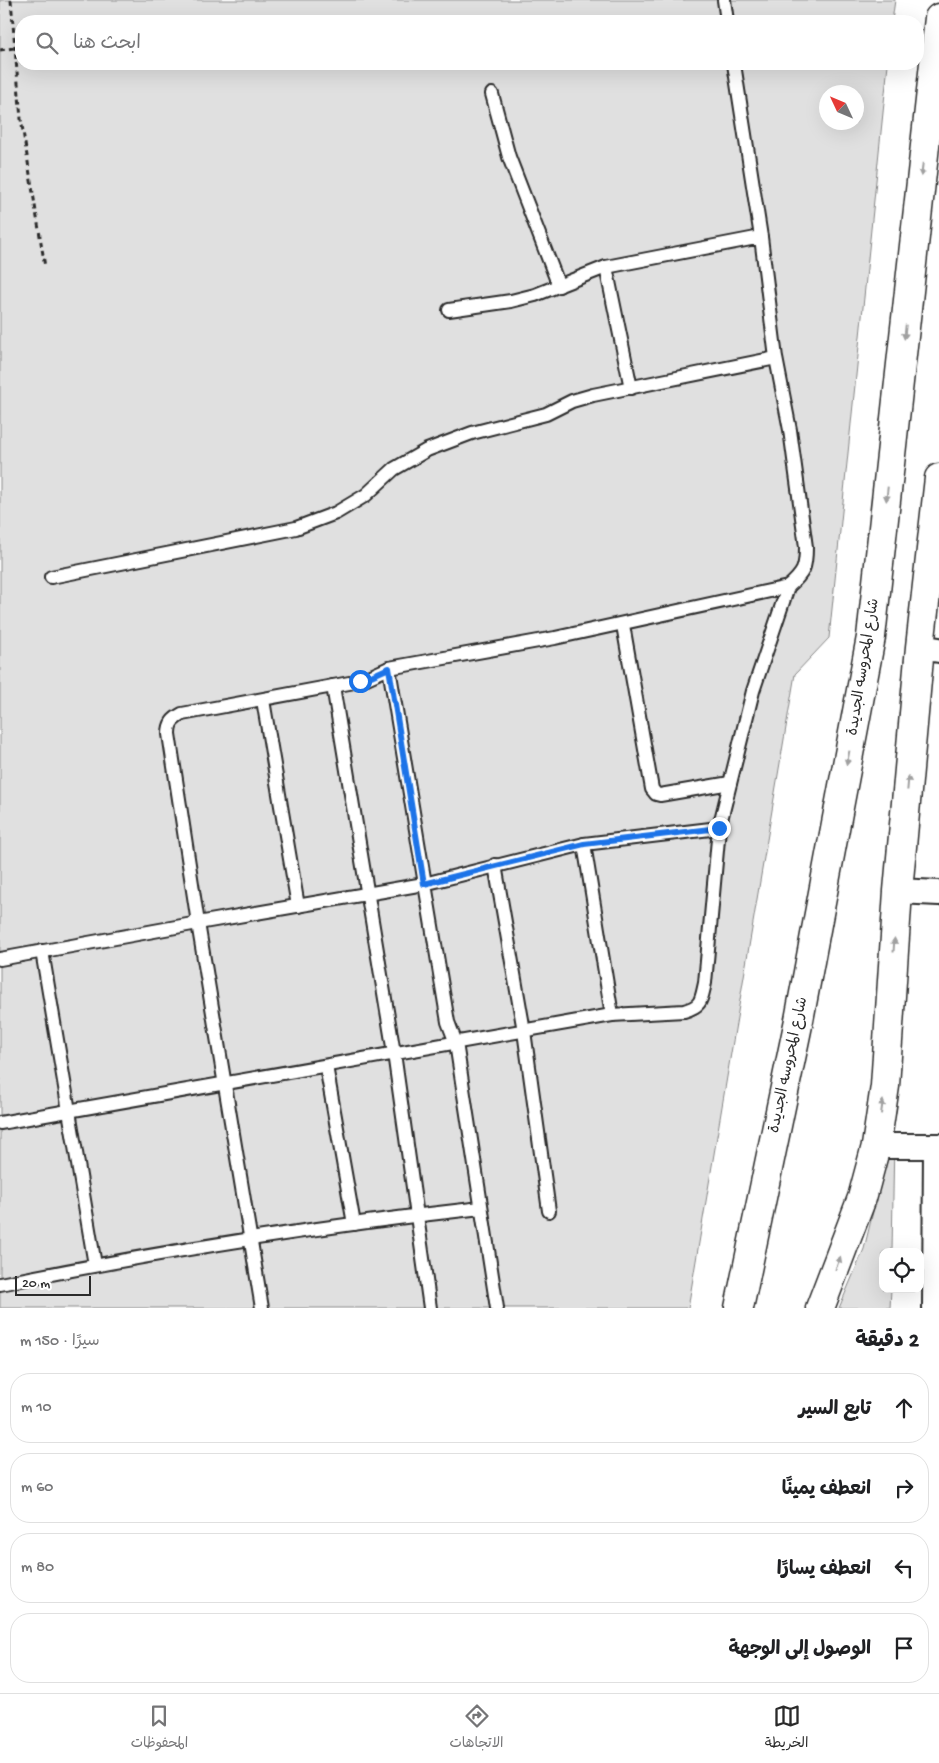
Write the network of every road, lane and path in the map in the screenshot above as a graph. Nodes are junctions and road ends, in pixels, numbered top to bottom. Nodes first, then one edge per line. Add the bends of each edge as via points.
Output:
1 (11, 0) edge
2 (724, 0) edge
3 (726, 15) edge
4 (939, 18) edge
5 (15, 38) edge
6 (15, 48) edge
7 (0, 50) edge
8 (18, 70) edge
9 (735, 70) edge
10 (492, 94) dead end
11 (761, 237) junction
12 (606, 267) junction
13 (45, 268) dead end
14 (558, 286) junction
15 (449, 310) dead end
16 (776, 358) junction
17 (631, 388) junction
18 (939, 478) edge
19 (51, 577) dead end
20 (788, 587) junction
21 (623, 625) junction
22 (929, 649) edge
23 (389, 668) junction
24 (333, 686) junction
25 (263, 700) junction
26 (730, 783) junction
27 (719, 828) junction
28 (584, 844) junction
29 (495, 865) junction
30 (424, 884) junction
31 (898, 891) junction
32 (368, 893) junction
33 (939, 893) edge
34 (298, 906) junction
35 (198, 923) junction
36 (42, 951) junction
37 (0, 959) edge
38 (612, 1015) junction
39 (524, 1031) junction
40 (456, 1043) junction
41 (394, 1052) junction
42 (326, 1066) junction
43 (226, 1082) junction
44 (69, 1111) junction
45 (0, 1122) edge
46 (876, 1146) junction
47 (938, 1146) edge
48 (481, 1208) junction
49 (549, 1211) dead end
50 (418, 1215) junction
51 (354, 1224) junction
52 (252, 1239) junction
53 (95, 1265) junction
54 (0, 1284) edge
55 (262, 1308) edge
56 (430, 1308) edge
57 (497, 1308) edge
58 (739, 1308) edge
59 (820, 1308) edge
60 (935, 1308) edge

1 - 5 path
2 - 3 lane
4 -> 58 main road, شارع المحروسه الجديدة via 871,637 799,1020
6 - 7 path
8 - 13 path via 22,119
9 - 11 lane
10 - 14 lane via 509,157
11 - 12 lane
11 - 16 lane
12 - 14 lane
12 - 17 lane
14 - 15 lane via 511,301
16 - 17 lane
16 - 20 lane via 790,430 806,547 803,572
17 - 19 lane via 572,401 546,414 472,433 427,450 394,469 359,500 336,513 296,528
18 - 22 main road
20 - 21 lane
20 - 26 lane via 753,691
21 - 23 lane
21 - 26 lane via 654,793 660,795
31 -> 22 main road
23 - 24 lane via 360,681
23 - 30 lane
24 - 25 lane
24 - 32 lane
25 - 34 lane
25 - 35 lane via 182,714 169,725
26 - 27 lane
27 - 28 lane
27 - 38 lane via 705,983 699,1004 684,1011
28 - 29 lane
28 - 38 lane
29 - 30 lane
29 - 39 lane
30 - 32 lane
30 - 40 lane via 448,1022
31 - 33 street
46 -> 31 main road via 885,1086
32 - 34 lane
32 - 41 lane
34 - 35 lane
35 - 36 lane
35 - 43 lane
36 - 37 lane
36 - 44 lane
38 - 39 lane
39 - 40 lane
39 - 49 lane
40 - 41 lane
40 - 48 lane
41 - 42 lane
41 - 50 lane
42 - 43 lane
42 - 51 lane
43 - 44 lane
43 - 52 lane
44 - 45 lane
44 - 53 lane
46 - 47 street
59 -> 46 main road via 862,1198
47 - 60 street
48 - 50 lane
48 - 57 lane
50 - 51 lane
50 - 56 lane
51 - 52 lane
52 - 53 lane
52 - 55 lane
53 - 54 lane

